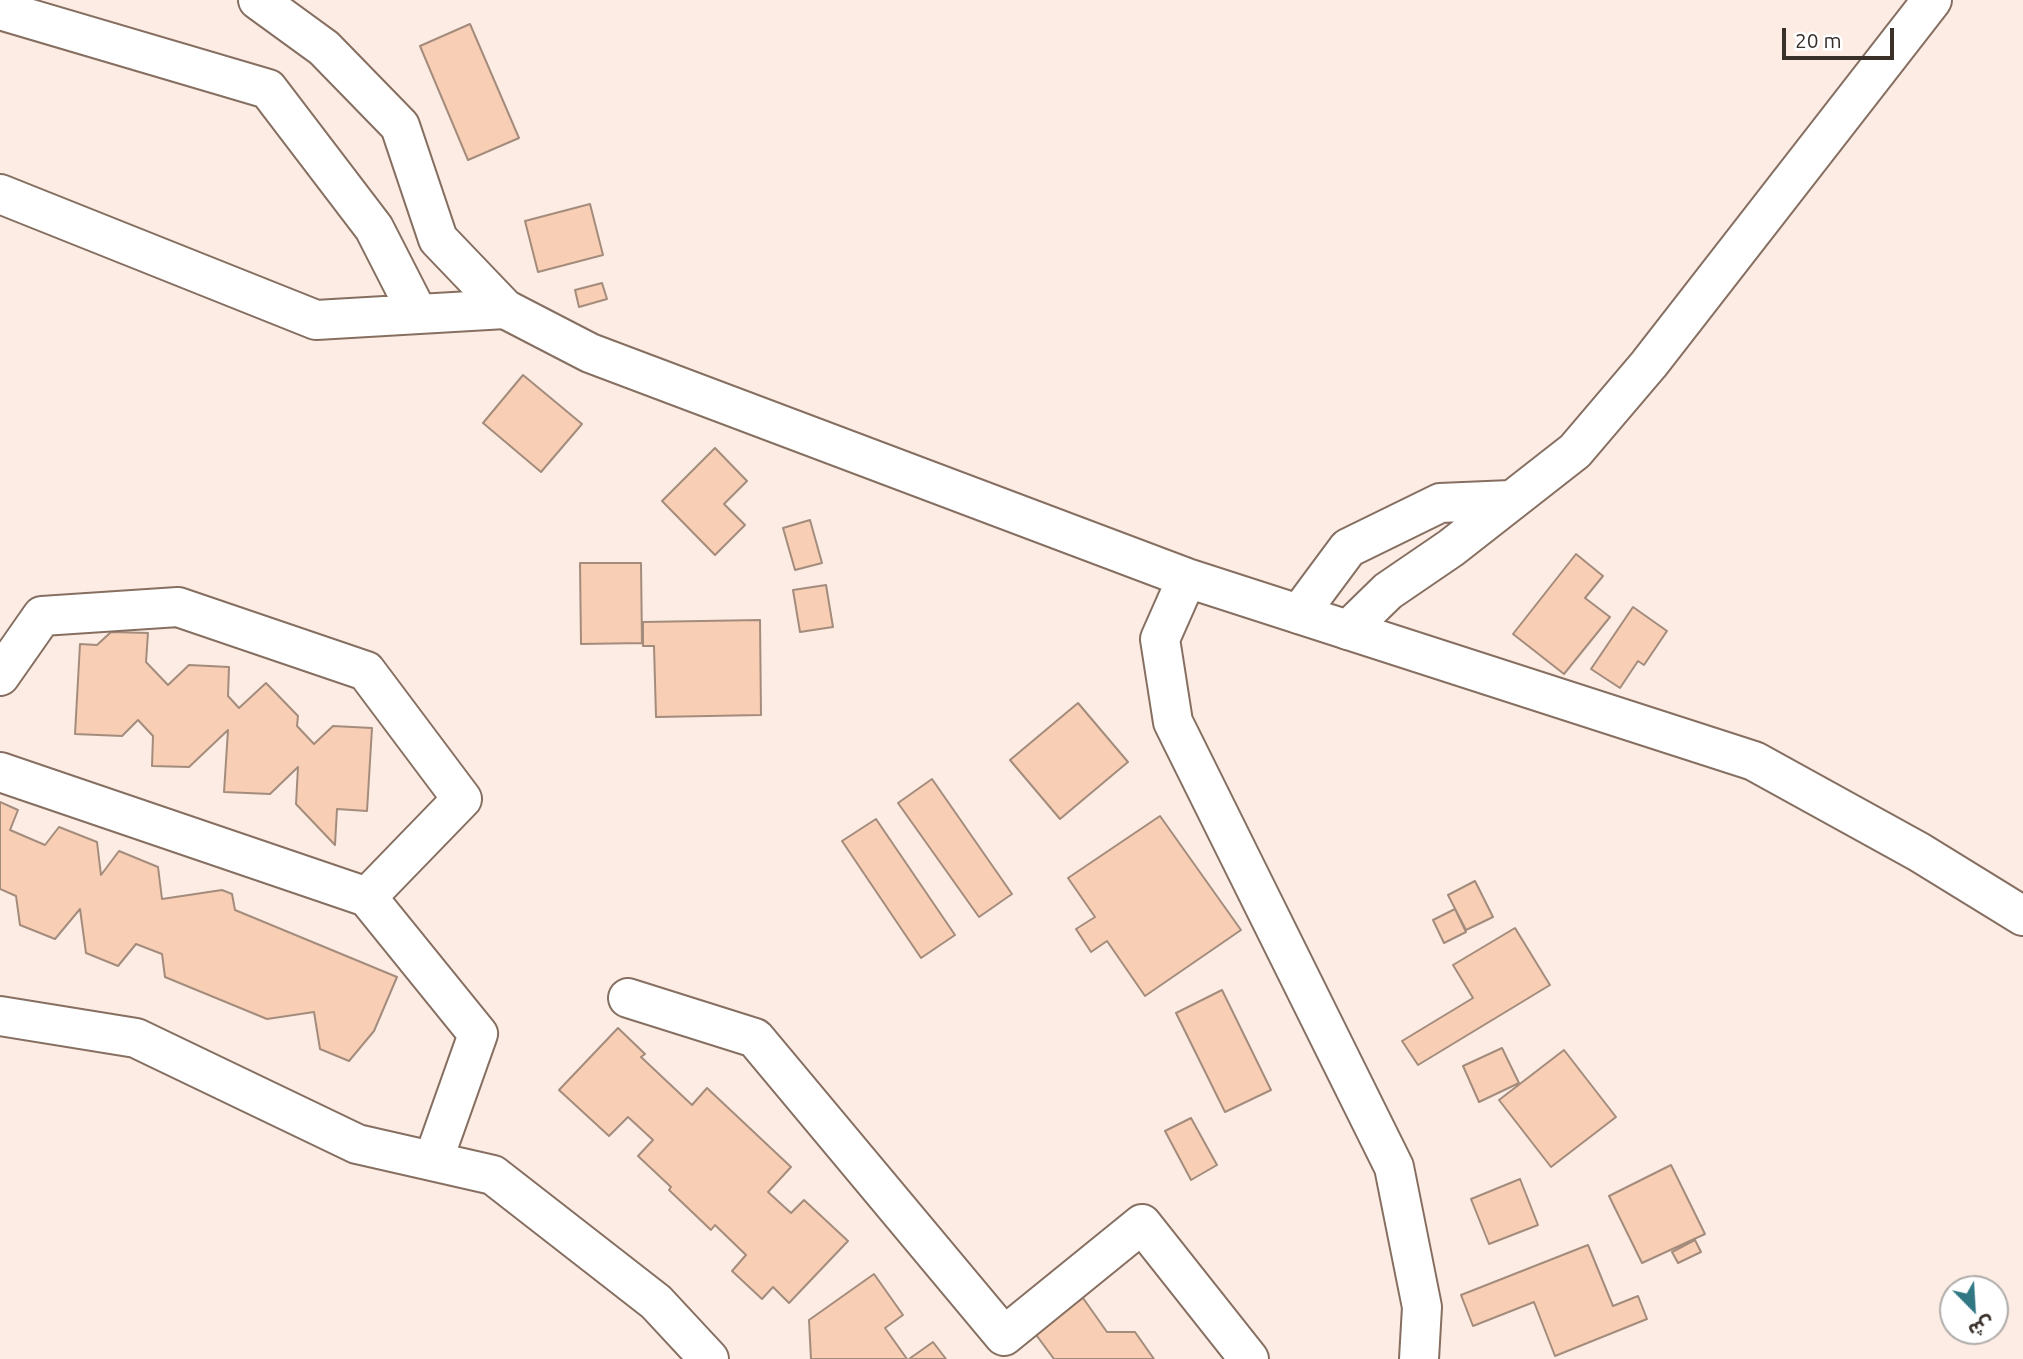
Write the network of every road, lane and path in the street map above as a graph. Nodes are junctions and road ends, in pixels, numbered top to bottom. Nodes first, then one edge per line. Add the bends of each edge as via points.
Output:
1 (258, 0) edge
2 (1932, 0) edge
3 (0, 10) edge
4 (0, 194) edge
5 (505, 309) junction
6 (418, 314) junction
7 (1511, 500) junction
8 (1187, 578) junction
9 (1299, 614) junction
10 (1348, 630) junction
11 (0, 676) edge
12 (0, 772) edge
13 (367, 897) junction
14 (2023, 916) edge
15 (628, 998) dead end
16 (0, 1016) edge
17 (433, 1161) junction
18 (709, 1359) edge
19 (1249, 1359) edge
20 (1419, 1359) edge

1 - 5 street via 324,48 400,126 438,239
2 - 7 street via 1649,364 1575,451
3 - 6 street via 268,89 373,228
4 - 6 street via 316,320
5 - 6 street
5 - 8 street via 590,354
7 - 9 street via 1440,503 1348,548
7 - 10 street via 1388,592
8 - 9 street
8 - 20 street via 1160,639 1172,722 1394,1167 1422,1307
9 - 10 street
10 - 14 street via 1754,761 1919,852
11 - 13 street via 42,616 178,607 366,671 462,799
12 - 13 street
13 - 17 street via 478,1034
15 - 19 street via 755,1038 1004,1336 1142,1224
16 - 17 street via 136,1038 357,1143
17 - 18 street via 493,1175 656,1302

